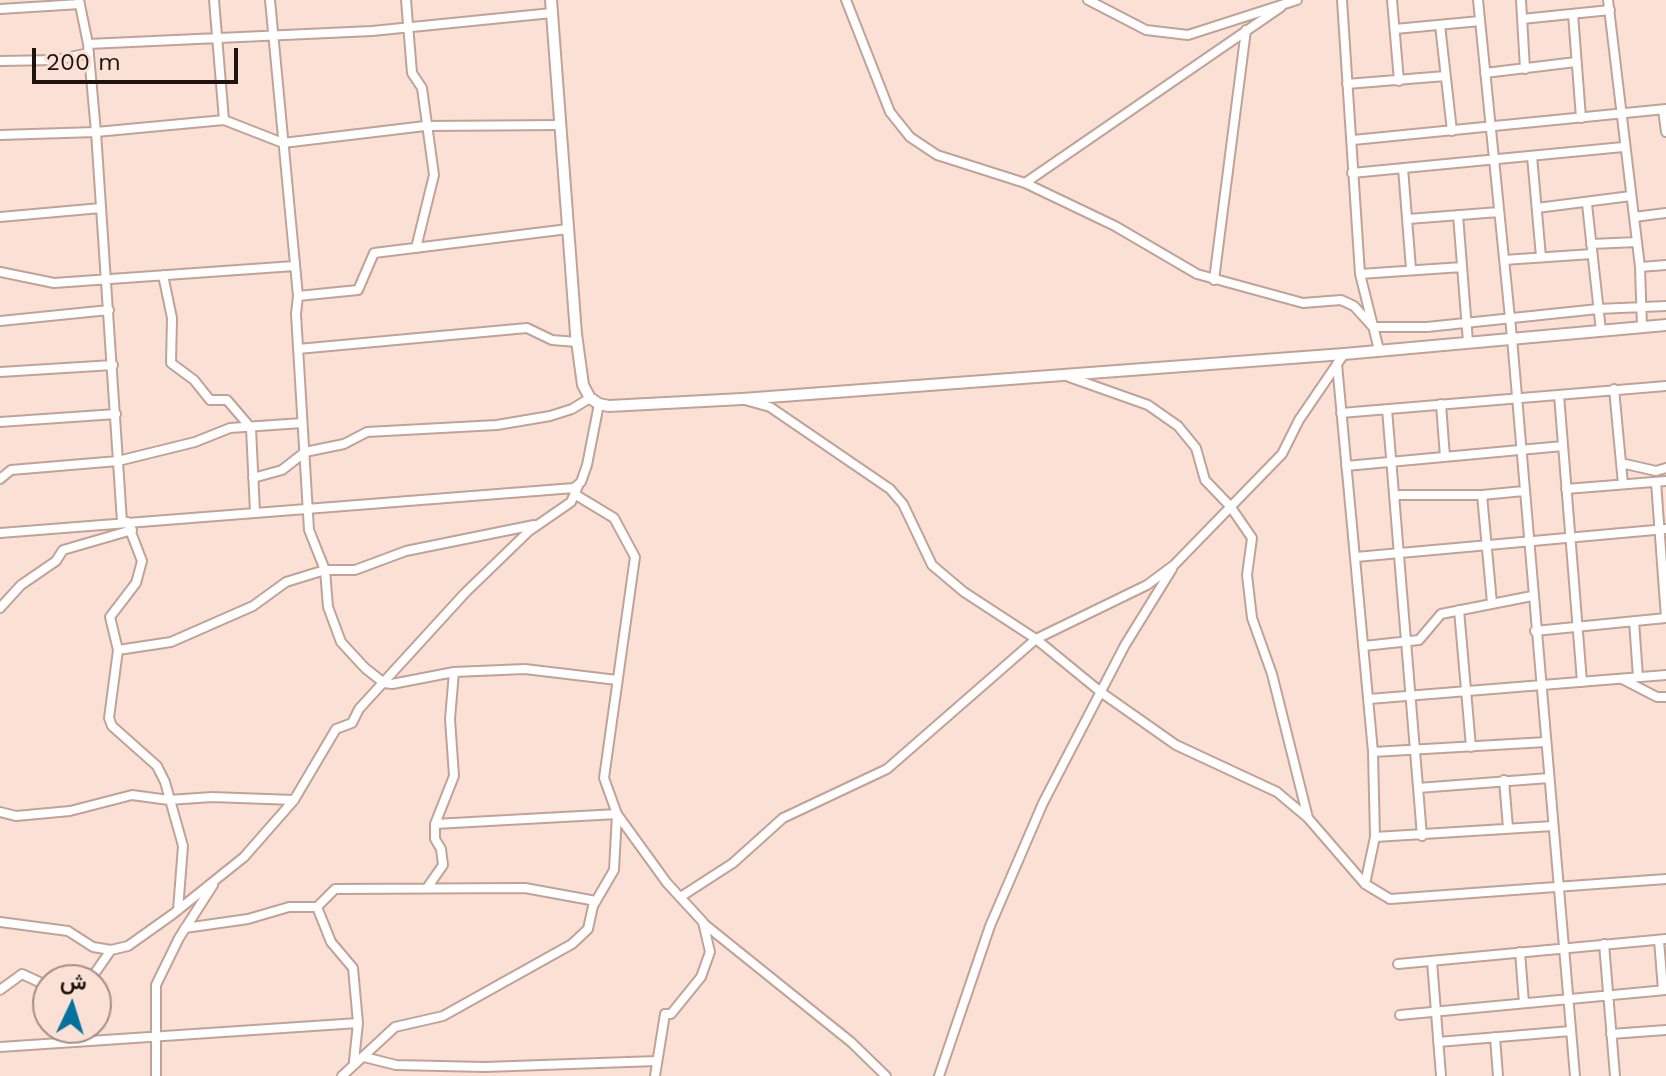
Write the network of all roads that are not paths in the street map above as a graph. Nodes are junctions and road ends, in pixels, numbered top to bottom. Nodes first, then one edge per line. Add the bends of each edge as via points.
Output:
1 (214, 0) edge
2 (270, 0) edge
3 (406, 0) edge
4 (551, 0) edge
5 (846, 0) edge
6 (1088, 0) edge
7 (1297, 0) edge
8 (1342, 0) edge
9 (1392, 0) edge
10 (1478, 0) edge
11 (1521, 0) edge
12 (79, 2) edge
13 (1609, 5) edge
14 (1281, 7) junction
15 (0, 9) edge
16 (552, 13) junction
17 (1573, 14) junction
18 (1522, 19) junction
19 (1480, 21) junction
20 (1440, 25) junction
21 (408, 28) junction
22 (1395, 29) junction
23 (1246, 30) junction
24 (274, 35) junction
25 (216, 37) junction
26 (88, 48) junction
27 (0, 61) edge
28 (1576, 62) junction
29 (1525, 69) junction
30 (1485, 73) junction
31 (1445, 76) junction
32 (1399, 81) junction
33 (1347, 84) junction
34 (1665, 110) edge
35 (1621, 113) junction
36 (1581, 118) junction
37 (224, 120) junction
38 (561, 125) junction
39 (425, 126) junction
40 (1490, 127) junction
41 (1452, 131) junction
42 (96, 132) junction
43 (1666, 132) edge
44 (0, 135) edge
45 (1353, 140) junction
46 (283, 143) junction
47 (1623, 147) junction
48 (1532, 156) junction
49 (1494, 160) junction
50 (1403, 168) junction
51 (1352, 173) junction
52 (1025, 183) junction
53 (1631, 196) junction
54 (1587, 204) junction
55 (101, 208) junction
56 (1537, 208) junction
57 (1499, 212) junction
58 (1666, 213) edge
59 (1458, 215) junction
60 (0, 217) edge
61 (1634, 217) junction
62 (1408, 219) junction
63 (568, 229) junction
64 (1637, 242) junction
65 (416, 248) junction
66 (1592, 249) junction
67 (1541, 257) junction
68 (1504, 260) junction
69 (1666, 265) edge
70 (294, 266) junction
71 (1462, 267) junction
72 (1640, 267) junction
73 (1411, 269) junction
74 (0, 272) edge
75 (1360, 274) junction
76 (163, 275) junction
77 (106, 277) junction
78 (1214, 280) junction
79 (298, 296) junction
80 (1666, 306) edge
81 (1640, 307) junction
82 (1598, 309) junction
83 (109, 310) junction
84 (1509, 318) junction
85 (0, 321) edge
86 (1466, 321) junction
87 (1666, 325) edge
88 (1373, 327) junction
89 (1642, 327) junction
90 (1601, 331) junction
91 (1512, 338) junction
92 (577, 342) junction
93 (1468, 342) junction
94 (298, 349) junction
95 (1379, 350) junction
96 (1344, 354) junction
97 (1337, 364) junction
98 (113, 365) junction
99 (0, 372) edge
100 (1061, 374) junction
101 (1666, 386) edge
102 (1614, 389) junction
103 (1559, 395) junction
104 (742, 399) junction
105 (1517, 399) junction
106 (594, 401) junction
107 (1441, 404) junction
108 (1387, 409) junction
109 (1341, 413) junction
110 (116, 414) junction
111 (0, 422) edge
112 (302, 423) junction
113 (251, 428) junction
114 (1563, 446) junction
115 (1521, 449) junction
116 (305, 452) junction
117 (1445, 457) junction
118 (118, 461) junction
119 (1392, 461) junction
120 (1621, 463) junction
121 (1346, 466) junction
122 (1666, 468) edge
123 (253, 478) junction
124 (0, 479) edge
125 (1661, 482) edge
126 (1623, 484) junction
127 (1566, 489) junction
128 (577, 490) junction
129 (1524, 491) junction
130 (1395, 495) junction
131 (1482, 495) junction
132 (1230, 506) junction
133 (307, 508) junction
134 (255, 512) junction
135 (127, 524) junction
136 (540, 524) junction
137 (1663, 529) edge
138 (0, 533) edge
139 (1570, 538) junction
140 (1527, 541) junction
141 (1487, 545) junction
142 (1399, 553) junction
143 (1356, 557) junction
144 (1174, 565) junction
145 (325, 570) junction
146 (1532, 596) junction
147 (1492, 603) junction
148 (0, 608) edge
149 (1459, 610) junction
150 (1666, 618) edge
151 (1634, 621) junction
152 (1577, 626) junction
153 (1535, 631) junction
154 (1036, 639) junction
155 (1407, 642) junction
156 (1364, 646) junction
157 (118, 650) junction
158 (454, 672) junction
159 (1666, 675) edge
160 (1638, 677) junction
161 (1621, 679) junction
162 (617, 680) junction
163 (1582, 682) junction
164 (384, 683) junction
165 (1540, 687) junction
166 (1467, 691) junction
167 (1102, 693) junction
168 (1411, 697) junction
169 (1666, 697) edge
170 (1369, 699) junction
171 (1546, 742) junction
172 (1471, 747) junction
173 (1414, 749) junction
174 (1373, 752) junction
175 (1549, 778) junction
176 (1504, 780) junction
177 (1418, 788) junction
178 (169, 800) junction
179 (294, 800) junction
180 (0, 812) edge
181 (617, 814) junction
182 (1308, 818) junction
183 (435, 824) junction
184 (1553, 826) junction
185 (1508, 828) junction
186 (1422, 836) junction
187 (1375, 837) junction
188 (218, 878) junction
189 (1666, 879) edge
190 (1365, 884) junction
191 (427, 888) junction
192 (1558, 888) junction
193 (682, 896) junction
194 (596, 901) junction
195 (317, 907) junction
196 (178, 910) junction
197 (0, 922) edge
198 (703, 922) junction
199 (185, 928) junction
200 (1662, 940) edge
201 (1604, 944) junction
202 (1564, 948) junction
203 (111, 950) junction
204 (1520, 952) junction
205 (1432, 961) junction
206 (101, 964) edge
207 (1398, 964) dead end
208 (32, 979) edge
209 (0, 990) edge
210 (1665, 990) edge
211 (1608, 995) junction
212 (1569, 999) junction
213 (1524, 1003) junction
214 (1436, 1011) junction
215 (1400, 1015) dead end
216 (358, 1023) junction
217 (1666, 1030) edge
218 (1571, 1031) junction
219 (1611, 1034) junction
220 (1495, 1037) junction
221 (157, 1038) junction
222 (1438, 1042) junction
223 (0, 1047) edge
224 (364, 1057) junction
225 (354, 1061) junction
226 (657, 1061) junction
227 (156, 1076) edge
228 (342, 1076) edge
229 (655, 1076) edge
230 (886, 1076) edge
231 (939, 1076) edge
232 (1441, 1076) edge
233 (1498, 1076) edge
234 (1575, 1076) edge
235 (1615, 1076) edge

1 - 25 street
2 - 24 street
3 - 21 street
4 - 16 street
5 - 52 street via 890,112 910,137 937,155
6 - 14 street via 1165,35 1188,35
7 - 14 street
8 - 33 street
9 - 22 street
10 - 19 street
11 - 18 street
12 - 15 street
12 - 26 street
13 - 17 street
13 - 35 street
14 - 23 street
16 - 21 street
16 - 38 street
17 - 18 street
17 - 28 street
18 - 29 street
19 - 20 street
19 - 30 street
20 - 22 street
20 - 31 street
21 - 24 street
21 - 39 street
22 - 32 street
23 - 52 street
23 - 78 street
24 - 25 street
24 - 46 street
25 - 26 street
25 - 37 street
26 - 27 street via 56,60
26 - 42 street
28 - 29 street
28 - 36 street
29 - 30 street
30 - 40 street
31 - 32 street
31 - 41 street
32 - 33 street
33 - 45 street
34 - 35 street
34 - 43 street
35 - 36 street
35 - 47 street
36 - 40 street
37 - 42 street
37 - 46 street
38 - 39 street
38 - 63 street
39 - 46 street
39 - 65 street via 434,175
40 - 41 street
40 - 49 street
41 - 45 street
42 - 44 street
42 - 55 street
45 - 51 street
46 - 70 street
47 - 48 street
47 - 53 street
48 - 49 street
48 - 56 street
49 - 50 street
49 - 57 street
50 - 51 street
50 - 62 street
51 - 75 street
52 - 78 street
53 - 54 street
53 - 61 street
54 - 56 street
54 - 66 street
55 - 60 street
55 - 77 street
56 - 67 street
57 - 59 street
57 - 68 street
58 - 61 street
59 - 62 street
59 - 71 street
61 - 64 street
62 - 73 street
63 - 65 street
63 - 92 street
64 - 66 street
64 - 72 street
65 - 79 street via 374,253 358,290
66 - 67 street
66 - 82 street
67 - 68 street
68 - 84 street
69 - 72 street
70 - 76 street
70 - 79 street
71 - 73 street
71 - 86 street
72 - 81 street
73 - 75 street
74 - 77 street via 54,283
75 - 88 street
76 - 77 street
76 - 113 street via 172,318 171,363 210,400 227,400
77 - 83 street
78 - 88 street via 1303,303 1341,300
79 - 94 street
80 - 81 street
81 - 82 street
81 - 89 street
82 - 84 street
82 - 90 street
83 - 85 street
83 - 98 street
84 - 86 street
84 - 91 street
86 - 88 street
86 - 93 street
87 - 89 street
88 - 95 street
89 - 90 street
90 - 91 street
91 - 93 street
91 - 105 street
92 - 94 street via 552,340 527,328
92 - 106 street via 583,385
93 - 95 street
94 - 112 street
95 - 96 street
96 - 97 street
96 - 100 street
97 - 109 street
97 - 132 street via 1282,454
98 - 99 street
98 - 110 street
100 - 104 street
100 - 132 street via 1148,405 1178,426 1196,448 1205,480
101 - 102 street
102 - 103 street
102 - 120 street
103 - 105 street
103 - 114 street
104 - 106 street via 609,406
104 - 154 street via 770,407 890,489 903,504 932,565
105 - 107 street
105 - 115 street
106 - 116 street via 550,416 465,428 377,430
106 - 128 street via 587,465
107 - 108 street
107 - 117 street
108 - 109 street
108 - 119 street
109 - 121 street
110 - 111 street
110 - 118 street
112 - 113 street
112 - 116 street
113 - 118 street via 230,428
113 - 123 street
114 - 115 street
114 - 127 street
115 - 117 street
115 - 129 street
116 - 123 street via 282,470
116 - 133 street
117 - 119 street
118 - 124 street via 11,470
118 - 135 street
119 - 121 street
119 - 130 street
120 - 122 street via 1656,471
120 - 126 street
121 - 143 street
123 - 134 street
125 - 126 street
125 - 137 street
126 - 127 street
127 - 139 street
128 - 133 street
128 - 136 street via 558,514
128 - 162 street via 614,518 635,557
129 - 131 street
129 - 140 street
130 - 131 street
130 - 142 street
131 - 141 street
132 - 144 street
132 - 182 street via 1252,538 1247,575 1252,618 1272,674
133 - 134 street
133 - 145 street via 309,530
134 - 135 street
135 - 138 street
135 - 148 street via 63,550
135 - 157 street via 142,561 136,583 110,617
136 - 145 street via 406,551 355,570
136 - 164 street via 465,593
137 - 139 street
137 - 150 street
139 - 140 street
139 - 152 street
140 - 141 street
140 - 146 street
141 - 142 street
141 - 147 street
142 - 143 street
142 - 155 street
143 - 156 street
144 - 154 street via 1147,585
144 - 167 street
145 - 157 street via 286,582 253,606 171,642
145 - 164 street via 328,607 341,642
146 - 147 street
146 - 153 street
147 - 149 street
149 - 155 street via 1441,614 1419,640
149 - 166 street
150 - 151 street
151 - 152 street
151 - 160 street
152 - 153 street
152 - 163 street
153 - 165 street
154 - 167 street
154 - 193 street via 887,769 783,818 733,863
155 - 156 street
155 - 168 street
156 - 170 street
157 - 178 street via 109,718 157,766
158 - 162 street via 525,669
158 - 164 street
158 - 183 street via 454,776
159 - 160 street
160 - 161 street
161 - 163 street
161 - 169 street
162 - 181 street via 604,778
163 - 165 street
164 - 179 street via 352,723 336,729
165 - 166 street
165 - 171 street
166 - 168 street
166 - 172 street
167 - 182 street via 1176,745 1277,792
167 - 231 street via 1043,803 996,912
168 - 170 street
168 - 173 street
170 - 174 street
171 - 172 street
171 - 175 street
172 - 173 street
173 - 174 street
173 - 177 street
174 - 187 street
175 - 176 street
175 - 184 street
176 - 177 street
176 - 185 street
177 - 186 street
178 - 179 street
178 - 180 street via 132,795 70,811 16,816
178 - 196 street via 183,846
179 - 188 street
181 - 183 street
181 - 193 street
181 - 194 street via 615,865
182 - 190 street
183 - 191 street via 443,865
184 - 185 street
184 - 192 street
185 - 186 street
186 - 187 street
187 - 190 street
188 - 196 street
188 - 199 street
189 - 192 street
190 - 192 street via 1390,899
191 - 194 street via 525,888
191 - 195 street via 335,889
192 - 202 street
193 - 198 street
194 - 224 street via 588,929 572,944 443,1016 395,1027
195 - 199 street via 289,907
195 - 216 street via 331,942 353,968
196 - 203 street via 128,946
197 - 203 street via 68,931 93,947
198 - 226 street via 710,952 701,977 671,1014 665,1014
198 - 230 street
199 - 221 street via 156,985
200 - 201 street
200 - 210 street
201 - 202 street
201 - 211 street
202 - 204 street
202 - 212 street
203 - 206 street
204 - 205 street
204 - 213 street
205 - 207 street
205 - 214 street
208 - 209 street via 22,974
210 - 211 street
211 - 212 street
211 - 219 street
212 - 213 street
212 - 218 street
213 - 214 street
214 - 215 street
214 - 222 street
216 - 221 street
216 - 225 street
217 - 219 street
218 - 220 street
218 - 234 street
219 - 235 street
220 - 222 street
220 - 233 street
221 - 223 street
221 - 227 street
222 - 232 street
224 - 225 street
224 - 226 street via 396,1065 485,1067
225 - 228 street
226 - 229 street

